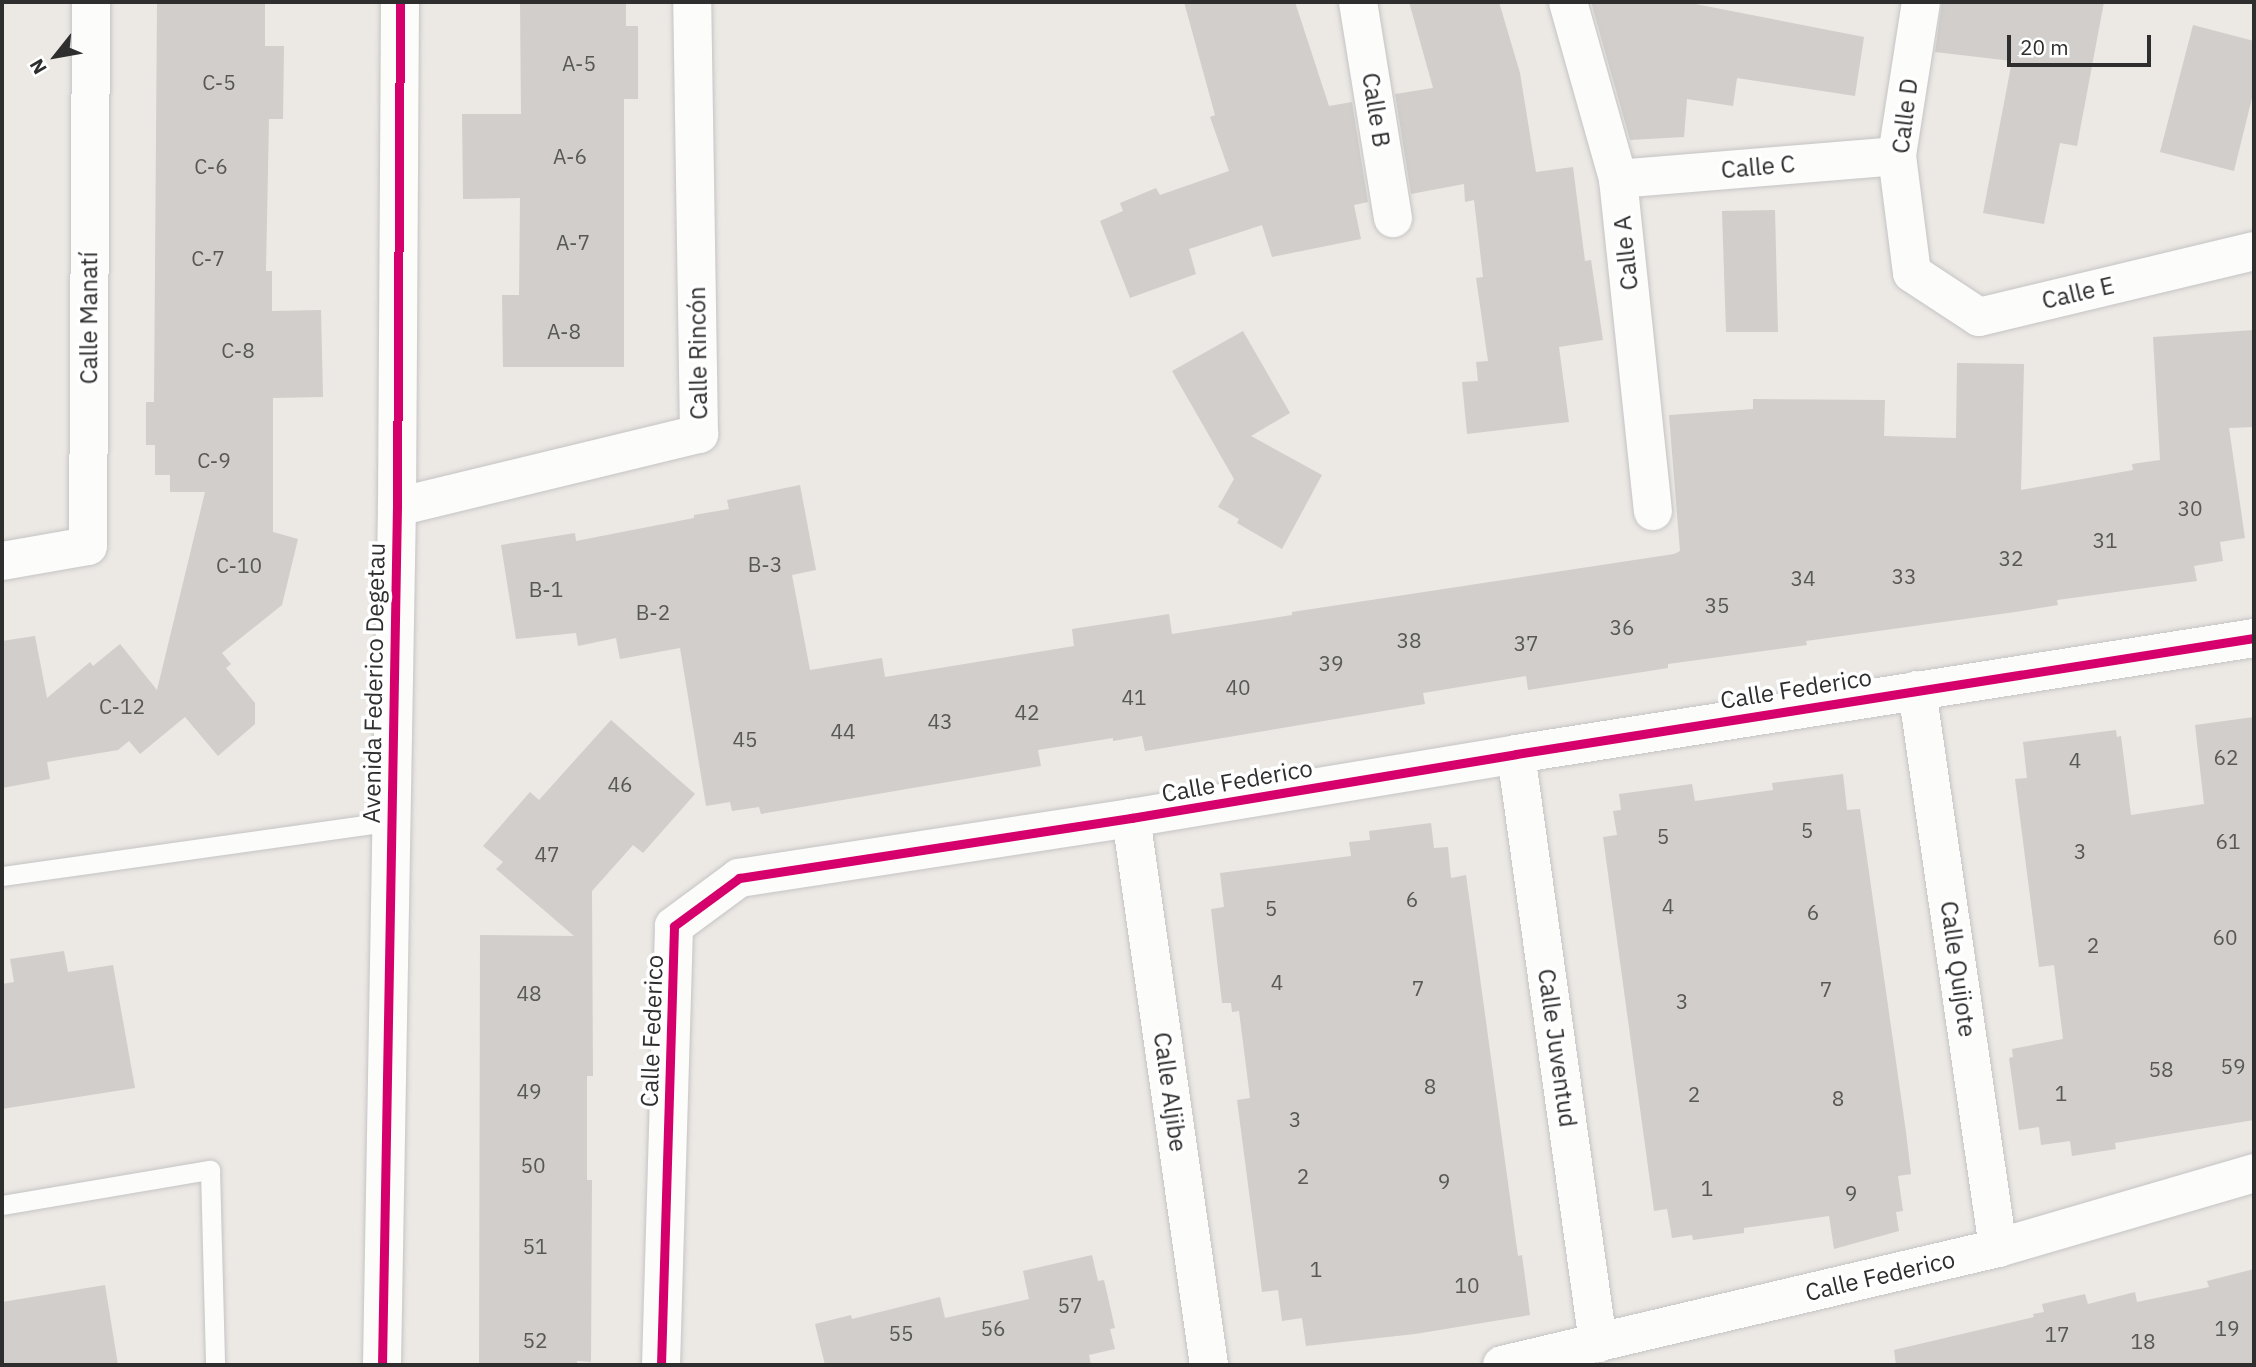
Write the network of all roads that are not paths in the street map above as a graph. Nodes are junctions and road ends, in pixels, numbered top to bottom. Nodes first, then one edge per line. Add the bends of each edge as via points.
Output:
1 (91, 2) edge
2 (400, 2) edge
3 (692, 2) edge
4 (1358, 2) edge
5 (1568, 2) edge
6 (1921, 2) edge
7 (1897, 156) junction
8 (1618, 179) junction
9 (1394, 218) dead end
10 (2254, 251) edge
11 (1912, 273) joint
12 (397, 507) junction
13 (1653, 511) dead end
14 (2, 561) edge
15 (2254, 638) edge
16 (1917, 690) junction
17 (1516, 754) junction
18 (1131, 818) junction
19 (391, 821) junction
20 (2, 876) edge
21 (2254, 1172) edge
22 (2, 1205) edge
23 (1998, 1248) junction
24 (1598, 1343) junction
25 (215, 1365) edge
26 (382, 1365) edge
27 (661, 1365) edge
28 (1209, 1365) edge
29 (1502, 1365) edge

1 - 14 street, Calle Manatí via 88,546
2 - 12 street, Avenida Federico Degetau
3 - 12 street, Calle Rincón via 699,434
4 - 9 street, Calle B
5 - 8 street, Calle A
6 - 7 street, Calle D
7 - 8 street, Calle C
7 - 11 street, Calle D
8 - 13 street, Calle A
10 - 11 street, Calle E via 1979,317
12 - 19 street, Avenida Federico Degetau
15 - 16 street, Calle Federico
16 - 17 street, Calle Federico
16 - 23 street, Calle Quijote
17 - 18 street, Calle Federico
17 - 24 street, Calle Juventud
18 - 27 street, Calle Federico via 739,878 674,926
18 - 28 street, Calle Aljibe
19 - 20 lane
19 - 26 street, Avenida Federico Degetau
21 - 23 street, Calle Federico
22 - 25 lane via 210,1170
23 - 24 street, Calle Federico
24 - 29 street, Calle Federico

